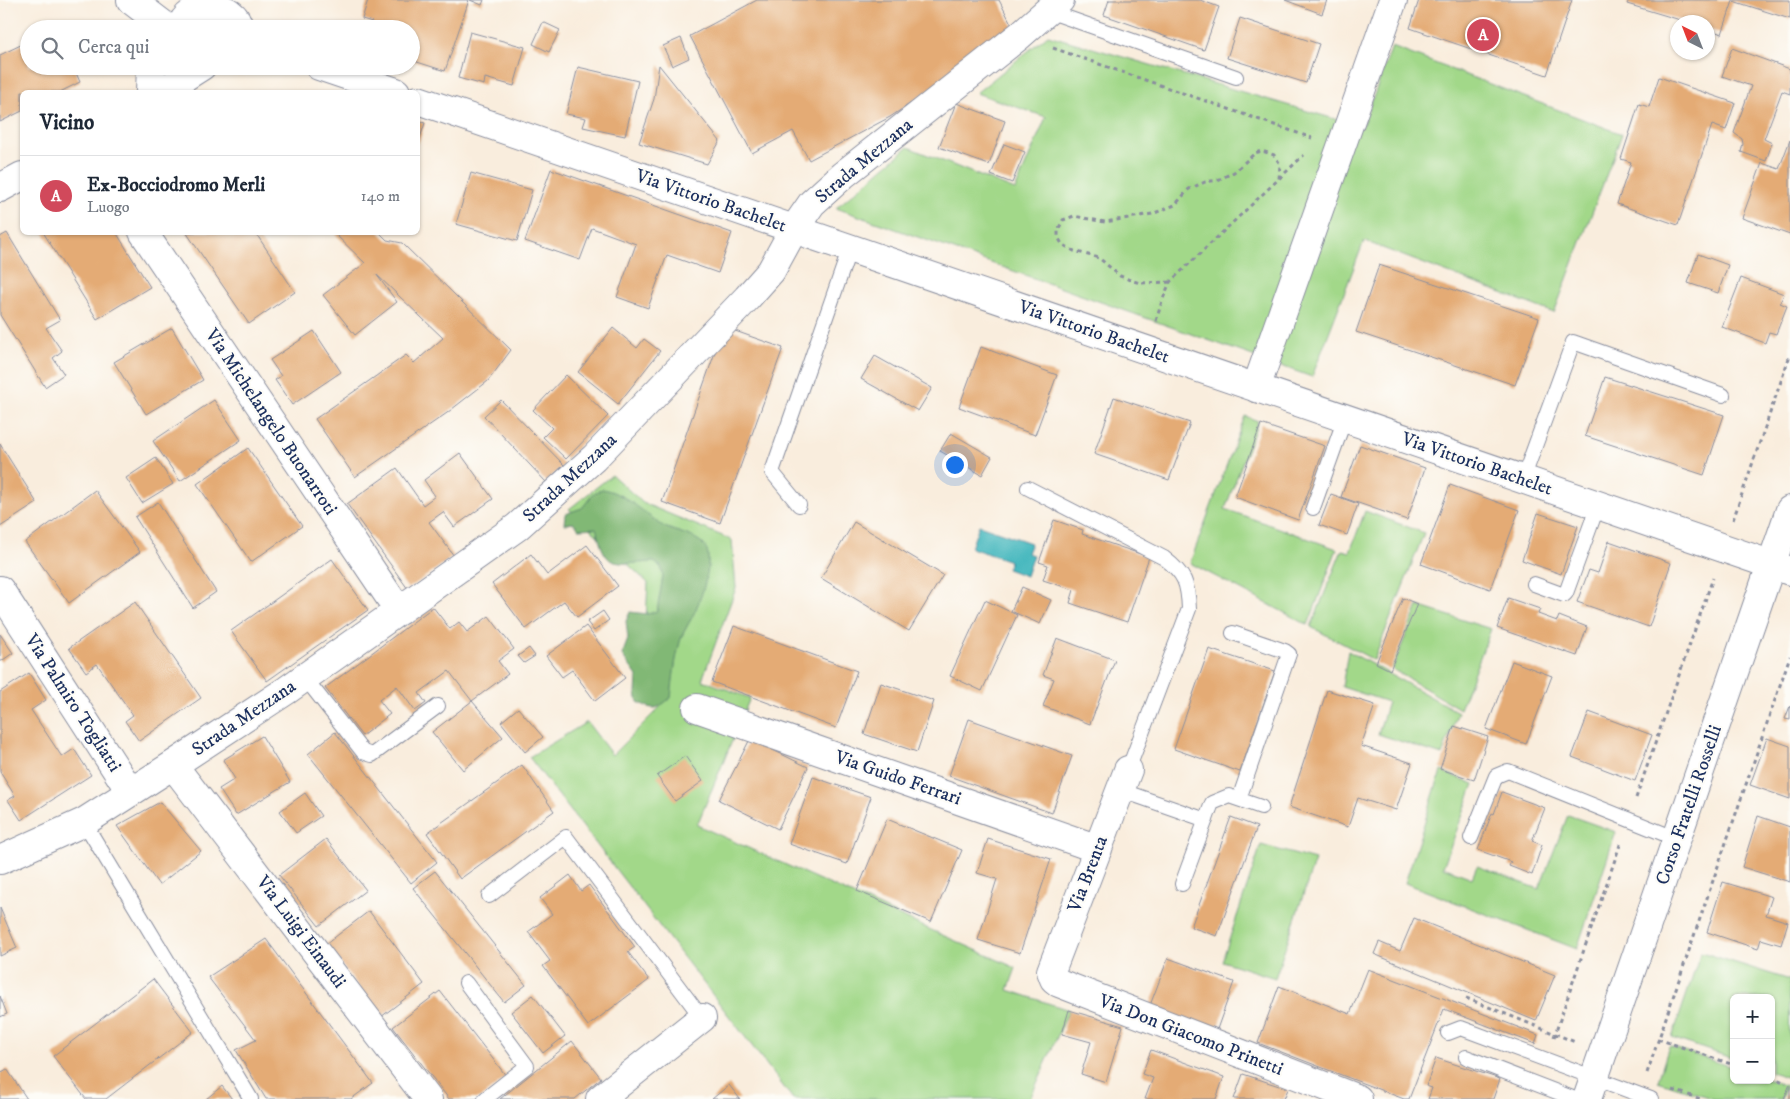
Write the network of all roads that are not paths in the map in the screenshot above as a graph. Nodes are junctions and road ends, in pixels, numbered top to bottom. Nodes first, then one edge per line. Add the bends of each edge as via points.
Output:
1 (129, 0) edge
2 (1393, 0) edge
3 (1054, 6) edge
4 (181, 12) edge
5 (235, 12) edge
6 (139, 20) edge
7 (157, 20) edge
8 (151, 75) edge
9 (188, 75) edge
10 (346, 75) edge
11 (1236, 77) dead end
12 (150, 90) edge
13 (164, 90) edge
14 (390, 90) edge
15 (420, 101) edge
16 (20, 177) edge
17 (0, 188) edge
18 (794, 229) junction
19 (145, 235) edge
20 (850, 248) junction
21 (1256, 388) junction
22 (1723, 395) dead end
23 (1345, 418) junction
24 (1523, 480) junction
25 (1028, 488) dead end
26 (800, 505) dead end
27 (1598, 505) junction
28 (1313, 508) dead end
29 (1790, 510) edge
30 (1781, 568) edge
31 (1534, 584) dead end
32 (0, 590) edge
33 (399, 612) junction
34 (1233, 633) dead end
35 (305, 678) junction
36 (438, 706) dead end
37 (697, 708) dead end
38 (173, 765) junction
39 (1124, 780) junction
40 (130, 791) junction
41 (1239, 799) junction
42 (1261, 807) dead end
43 (1206, 820) junction
44 (84, 822) junction
45 (1471, 838) dead end
46 (1677, 839) junction
47 (1098, 849) junction
48 (0, 860) edge
49 (1182, 884) dead end
50 (489, 896) dead end
51 (1054, 979) joint
52 (466, 983) dead end
53 (702, 1018) joint
54 (1448, 1033) dead end
55 (1466, 1057) dead end
56 (1591, 1088) edge
57 (1645, 1097) edge
58 (250, 1099) edge
59 (428, 1099) edge
60 (486, 1099) edge
61 (600, 1099) edge
62 (1358, 1099) edge
63 (1575, 1099) edge

1 - 6 street
1 - 7 street
2 - 21 street via 1331,143
3 - 11 lane
3 - 18 street, Strada Mezzana via 843,175 812,203
4 - 5 street via 202,2 215,2
8 - 12 street
9 - 13 street
10 - 14 street
15 - 18 street, Via Vittorio Bachelet
16 - 17 street
18 - 20 street, Via Vittorio Bachelet
18 - 33 street, Strada Mezzana via 771,271 594,458 517,527
19 - 33 street, Via Michelangelo Buonarroti
20 - 21 street, Via Vittorio Bachelet
20 - 26 lane via 772,472
21 - 23 street, Via Vittorio Bachelet
22 - 24 lane via 1573,342
23 - 24 street, Via Vittorio Bachelet
23 - 28 lane
24 - 27 street, Via Vittorio Bachelet
25 - 39 lane via 1164,558 1178,569 1188,589 1189,609
27 - 30 street, Via Vittorio Bachelet
27 - 31 lane via 1564,595
29 - 30 street, Corso Fratelli Rosselli
30 - 46 street, Corso Fratelli Rosselli
32 - 40 street, Via Palmiro Togliatti
33 - 35 street, Strada Mezzana
34 - 41 lane via 1289,654
35 - 36 lane via 363,752 372,755
35 - 38 street, Strada Mezzana
37 - 47 street, Via Guido Ferrari
38 - 40 street, Strada Mezzana
38 - 59 street, Via Luigi Einaudi
39 - 43 lane
39 - 47 street, Via Brenta
40 - 44 street, Strada Mezzana
41 - 42 lane
41 - 43 lane via 1229,796 1212,803
43 - 49 lane
44 - 48 street, Strada Mezzana
44 - 58 lane
45 - 46 lane via 1496,776 1508,771
46 - 56 street, Corso Fratelli Rosselli
47 - 51 street, Via Brenta via 1051,971
50 - 53 lane via 566,837
51 - 62 street, Via Don Giacomo Prinetti
52 - 60 lane via 527,1066
53 - 61 street
54 - 56 lane via 1461,1028 1546,1060
55 - 63 lane
56 - 57 lane

